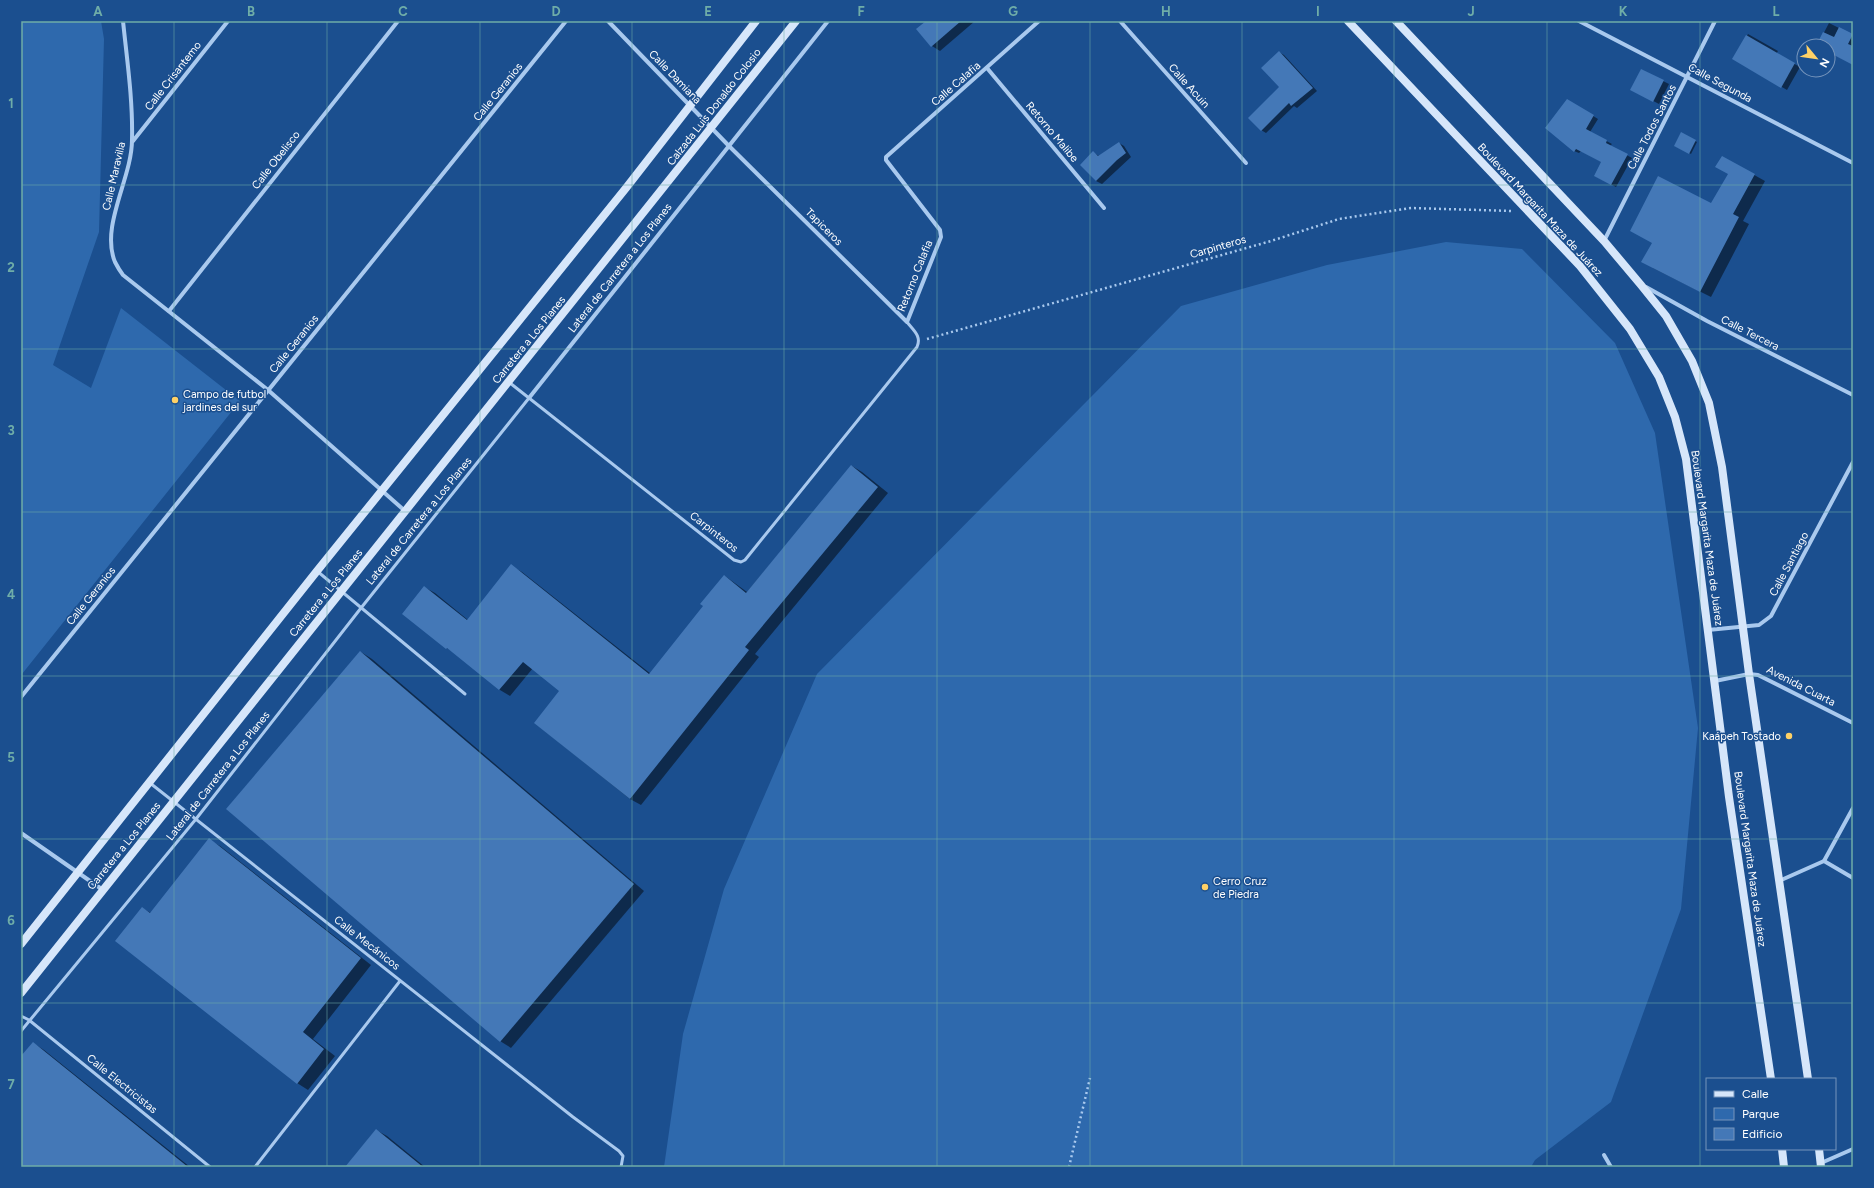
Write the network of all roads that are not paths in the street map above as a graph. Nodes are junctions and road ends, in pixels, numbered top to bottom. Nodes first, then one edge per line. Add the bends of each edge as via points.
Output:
1 (123, 21) edge
2 (228, 21) edge
3 (398, 21) edge
4 (566, 21) edge
5 (608, 21) edge
6 (756, 21) edge
7 (796, 21) edge
8 (828, 21) edge
9 (1039, 21) edge
10 (1120, 21) edge
11 (1348, 21) edge
12 (1396, 21) edge
13 (1579, 21) edge
14 (1715, 21) edge
15 (987, 68) junction
16 (1687, 76) junction
17 (690, 105) junction
18 (712, 128) junction
19 (132, 142) junction
20 (728, 145) junction
21 (886, 160) joint
22 (1246, 163) dead end
23 (1853, 163) edge
24 (626, 188) joint
25 (650, 207) joint
26 (1104, 208) dead end
27 (1604, 241) junction
28 (1641, 285) junction
29 (169, 311) junction
30 (907, 322) junction
31 (510, 383) junction
32 (268, 390) junction
33 (1853, 395) edge
34 (529, 398) junction
35 (1853, 462) edge
36 (382, 491) junction
37 (406, 512) junction
38 (317, 571) junction
39 (341, 591) junction
40 (362, 608) junction
41 (1743, 627) junction
42 (1708, 630) junction
43 (1749, 674) junction
44 (1715, 681) junction
45 (465, 694) dead end
46 (21, 697) edge
47 (1853, 723) edge
48 (150, 783) junction
49 (174, 801) junction
50 (1853, 808) edge
51 (196, 819) junction
52 (21, 833) edge
53 (1824, 861) junction
54 (77, 872) junction
55 (1853, 878) edge
56 (1779, 881) junction
57 (102, 890) junction
58 (21, 944) edge
59 (400, 980) junction
60 (21, 993) edge
61 (21, 1016) edge
62 (30, 1020) junction
63 (21, 1031) edge
64 (1771, 1078) edge
65 (1808, 1078) edge
66 (1853, 1149) edge
67 (1782, 1150) edge
68 (1819, 1150) edge
69 (1604, 1155) dead end
70 (1821, 1165) edge
71 (210, 1167) edge
72 (255, 1167) edge
73 (621, 1167) edge
74 (1612, 1167) edge
75 (1784, 1167) edge

1 - 19 street, Calle Maravilla via 132,113
2 - 19 street, Calle Crisantemo
3 - 29 street, Calle Obelisco
4 - 32 street, Calle Geranios
5 - 17 street, Calle Damiana
6 - 17 main road, Calzada Luis Donaldo Colosio
7 - 18 main road, Calzada Luis Donaldo Colosio
8 - 20 street, Lateral de Carretera a Los Planes
9 - 15 street, Calle Calafia
10 - 22 street, Calle Acuin
11 - 42 main road, Boulevard Margarita Maza de Juárez via 1580,266 1630,328 1659,377 1675,417 1686,458
12 - 27 main road
13 - 16 street, Calle Segunda
14 - 16 street, Calle Todos Santos
15 - 21 street, Calle Calafia via 887,156
15 - 26 street, Retorno Malibe
16 - 23 street, Calle Segunda
16 - 27 street, Calle Todos Santos
17 - 18 street, Calle Damiana
17 - 24 main road, Calzada Luis Donaldo Colosio
18 - 20 street, Calle Damiana
18 - 25 main road, Calzada Luis Donaldo Colosio
19 - 29 street, Calle Maravilla via 110,242 115,262 123,275
20 - 30 street, Tapiceros
20 - 34 street, Lateral de Carretera a Los Planes
21 - 30 street, Retorno Calafia via 940,230 941,237
24 - 36 main road, Carretera a Los Planes
25 - 31 main road, Carretera a Los Planes
27 - 28 main road
28 - 33 street, Calle Tercera
28 - 41 main road via 1666,316 1692,361 1708,403 1722,467
29 - 32 street, Calle Maravilla
30 - 34 lane, Carpinteros via 919,337 917,347 741,562 734,560
31 - 34 lane, Carpinteros
31 - 37 main road, Carretera a Los Planes
32 - 36 street, Calle Maravilla
32 - 46 street, Calle Geranios
34 - 40 lane, Lateral de Carretera a Los Planes
35 - 41 street, Calle Santiago via 1771,616 1758,625
36 - 37 street, Calle Maravilla
36 - 38 main road, Carretera a Los Planes
37 - 39 main road, Carretera a Los Planes
38 - 39 lane
38 - 48 main road, Carretera a Los Planes
39 - 40 lane
39 - 49 main road, Carretera a Los Planes
40 - 45 lane
40 - 51 lane, Lateral de Carretera a Los Planes
41 - 42 street, Calle Santiago
41 - 43 main road
42 - 44 main road, Boulevard Margarita Maza de Juárez
43 - 44 street, Avenida Cuarta
43 - 47 street, Avenida Cuarta via 1765,678
43 - 56 main road
44 - 64 main road, Boulevard Margarita Maza de Juárez
48 - 49 lane, Calle Mecánicos
48 - 54 main road, Carretera a Los Planes
49 - 51 lane, Calle Mecánicos
49 - 57 main road, Carretera a Los Planes
50 - 53 street
51 - 59 lane, Calle Mecánicos
51 - 62 lane, Lateral de Carretera a Los Planes
52 - 54 street
53 - 55 street
53 - 56 street
54 - 57 street
54 - 58 main road, Carretera a Los Planes
56 - 65 main road
57 - 60 main road, Carretera a Los Planes
59 - 72 lane
59 - 73 lane, Calle Mecánicos via 619,1151 623,1156
61 - 62 lane, Calle Electricistas
62 - 63 lane, Lateral de Carretera a Los Planes
62 - 71 lane, Calle Electricistas
66 - 70 street
67 - 75 main road
68 - 70 main road
69 - 74 street

